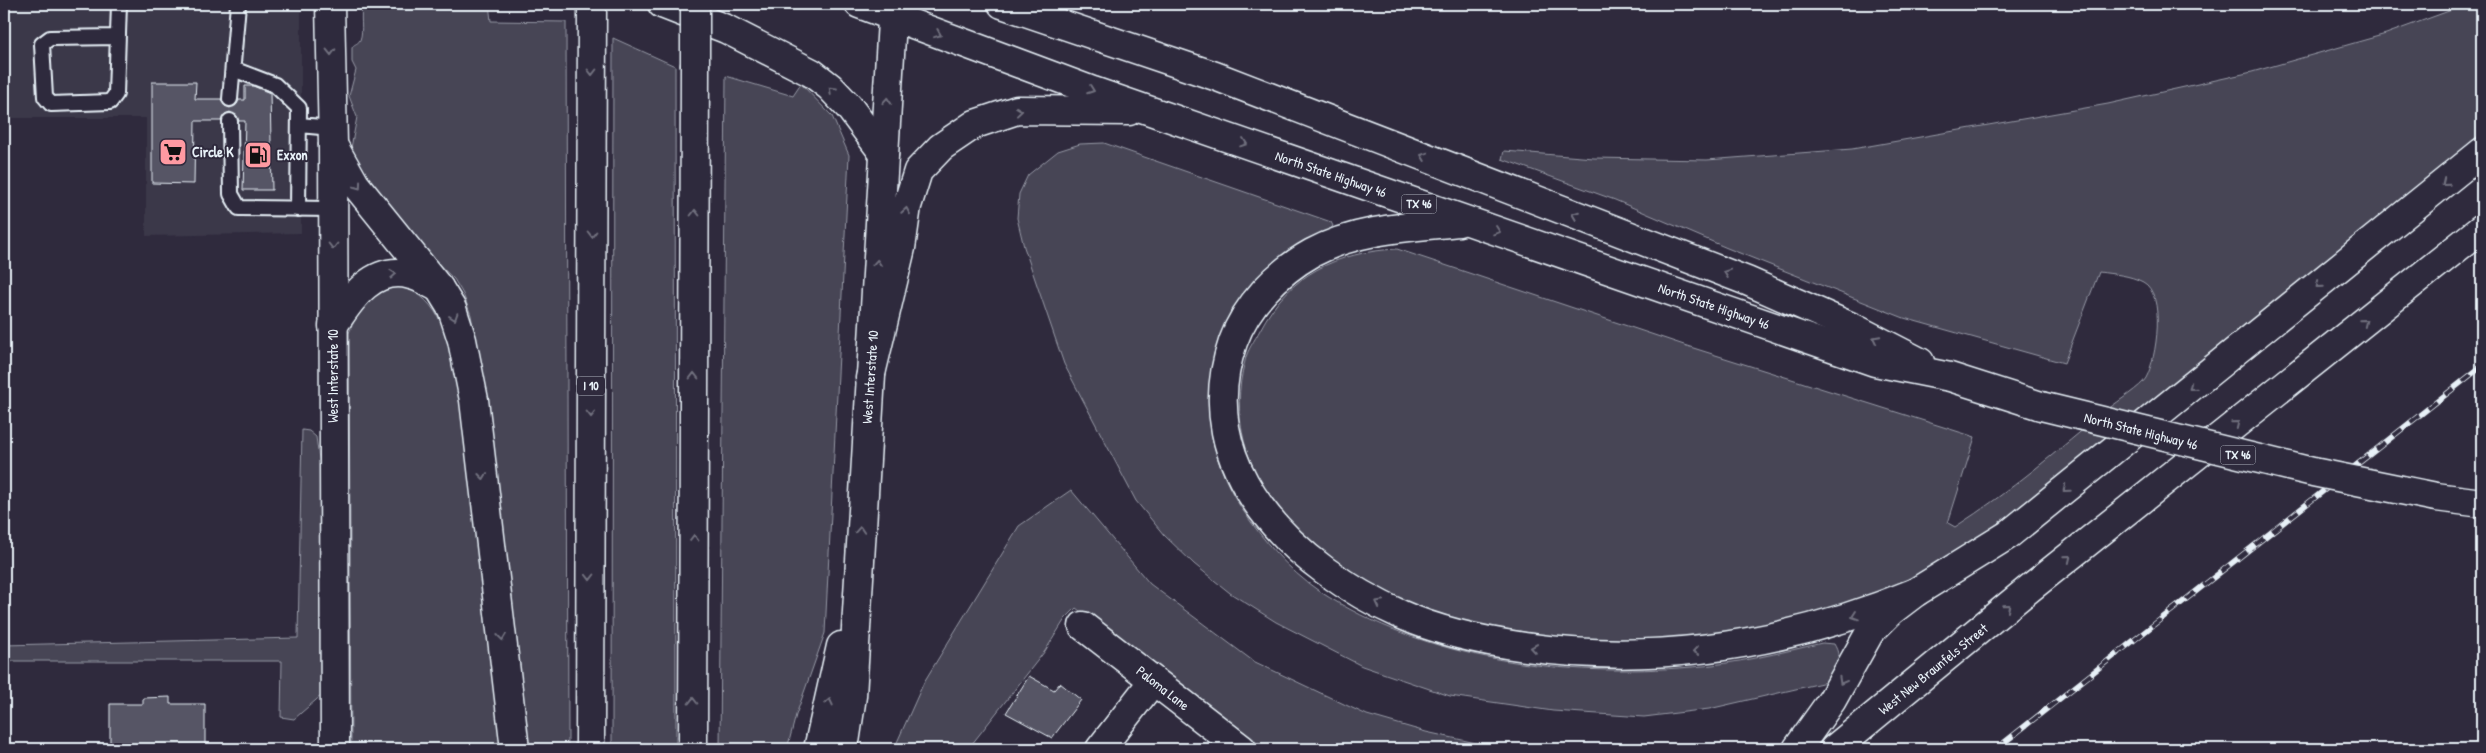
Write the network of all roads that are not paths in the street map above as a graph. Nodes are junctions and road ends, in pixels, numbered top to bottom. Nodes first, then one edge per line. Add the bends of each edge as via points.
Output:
1 (119, 4) edge
2 (238, 4) edge
3 (330, 4) edge
4 (662, 4) edge
5 (695, 4) edge
6 (859, 4) edge
7 (1002, 4) edge
8 (893, 10) edge
9 (592, 13) edge
10 (118, 37) junction
11 (233, 69) junction
12 (230, 99) dead end
13 (1149, 110) junction
14 (230, 121) dead end
15 (299, 125) junction
16 (333, 136) junction
17 (2482, 152) edge
18 (884, 154) junction
19 (298, 209) junction
20 (333, 209) junction
21 (1467, 221) junction
22 (2482, 228) edge
23 (439, 288) junction
24 (333, 326) junction
25 (1950, 377) junction
26 (870, 378) junction
27 (2482, 503) edge
28 (857, 579) junction
29 (1916, 592) junction
30 (1083, 626) dead end
31 (1154, 681) junction
32 (335, 749) edge
33 (515, 749) edge
34 (590, 749) edge
35 (693, 749) edge
36 (818, 749) edge
37 (844, 749) edge
38 (1100, 749) edge
39 (1242, 749) edge
40 (1797, 749) edge
41 (1834, 749) edge

1 - 10 lane
2 - 11 lane
3 -> 16 main road, West Interstate 10
18 -> 4 main road via 848,107 812,73 726,28
35 -> 5 main road, bridge
6 - 8 main road, North State Highway 46 / TX 46
25 -> 7 main road, North State Highway 46 / TX 46 via 1854,328 1746,280 1215,76
8 -> 13 main road, North State Highway 46 / TX 46 via 960,42
18 -> 8 main road, West Interstate 10
9 -> 34 main road, I 10
10 - 10 lane via 116,94 110,102 51,104 45,96 42,44 50,38
11 - 12 lane
11 - 15 lane via 275,85 299,108
13 -> 21 main road, North State Highway 46 / TX 46
26 -> 13 main road via 901,248 907,206 918,170 941,147 975,124 1017,110
14 - 19 lane via 231,194 239,208
15 - 16 lane
15 - 19 lane
16 - 20 main road, West Interstate 10
16 -> 23 main road via 356,184
17 -> 29 main road via 2008,535
26 -> 18 main road, West Interstate 10
19 - 20 lane
20 -> 24 main road, West Interstate 10
21 -> 25 main road, North State Highway 46 / TX 46 via 1875,362
29 -> 21 main road via 1834,622 1776,638 1691,652 1628,655 1553,651 1497,643 1403,616 1322,570 1292,546 1251,493 1228,439 1222,388 1226,363 1238,330 1274,280 1314,252 1342,240 1378,231
41 -> 22 main road, West New Braunfels Street via 2030,588
24 -> 23 main road via 362,288 376,277 394,272 412,275
23 -> 33 main road via 454,317 474,400
24 - 32 main road, West Interstate 10
25 - 27 main road, North State Highway 46 / TX 46, bridge via 2041,406 2313,472
28 -> 26 main road, West Interstate 10
36 -> 28 main road
28 - 37 main road, West Interstate 10 via 852,696
29 -> 40 main road via 1870,632 1832,700
30 - 31 main road, Paloma Lane
31 - 38 main road
31 - 39 main road, Paloma Lane

